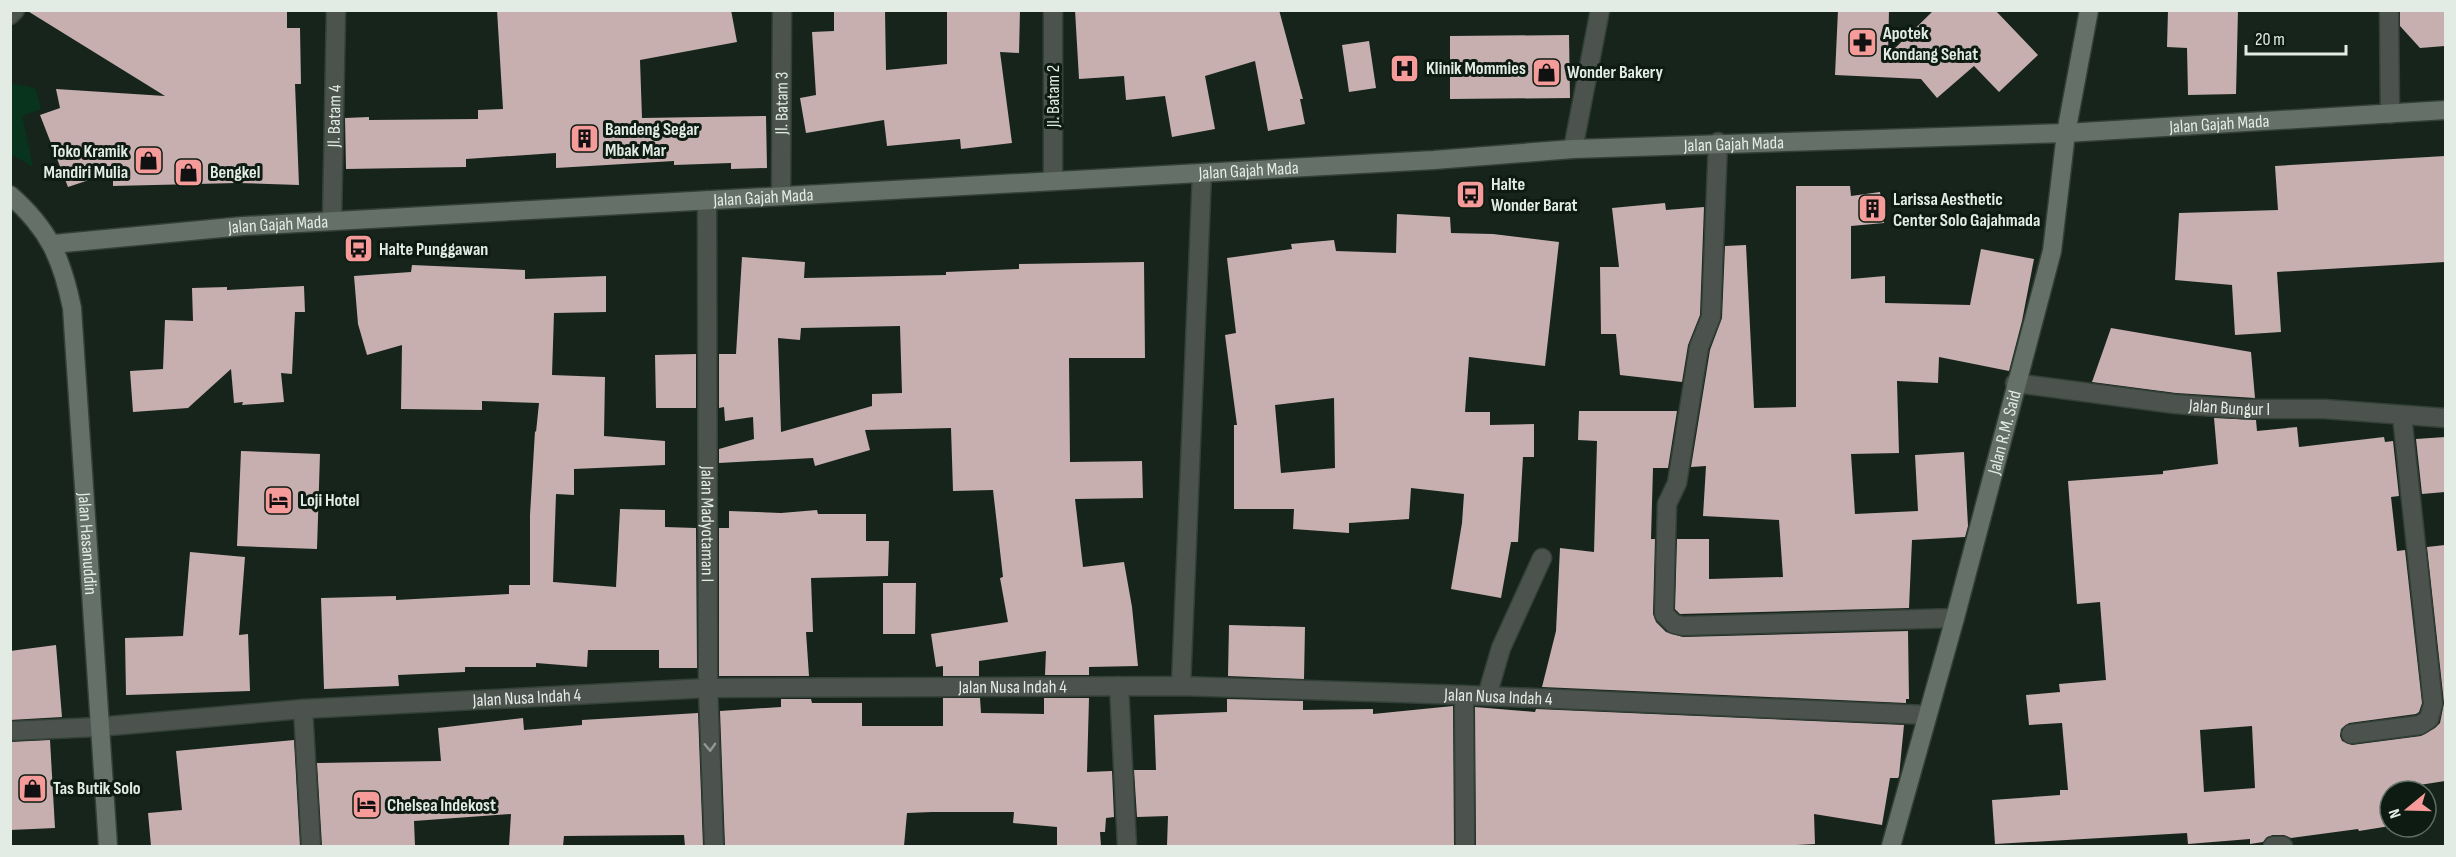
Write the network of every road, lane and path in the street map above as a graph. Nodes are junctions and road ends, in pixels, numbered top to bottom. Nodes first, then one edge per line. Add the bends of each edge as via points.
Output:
1 (15, 10) edge
2 (336, 10) edge
3 (782, 10) edge
4 (1053, 10) edge
5 (1600, 10) edge
6 (2089, 10) edge
7 (2389, 10) edge
8 (10, 15) edge
9 (2445, 110) edge
10 (2390, 114) junction
11 (2066, 133) junction
12 (1718, 142) junction
13 (1573, 148) junction
14 (1202, 173) junction
15 (1053, 181) junction
16 (10, 195) edge
17 (781, 196) junction
18 (707, 200) junction
19 (332, 221) junction
20 (53, 244) junction
21 (2015, 383) junction
22 (2402, 416) junction
23 (2445, 418) edge
24 (1542, 558) dead end
25 (1955, 618) junction
26 (1119, 686) junction
27 (1181, 686) junction
28 (708, 688) junction
29 (1464, 695) junction
30 (1487, 696) junction
31 (303, 709) junction
32 (1927, 715) junction
33 (98, 727) junction
34 (10, 731) edge
35 (2351, 734) dead end
36 (108, 846) edge
37 (311, 846) edge
38 (714, 846) edge
39 (1127, 846) edge
40 (1465, 846) edge
41 (1891, 846) edge
42 (2273, 846) edge
43 (2283, 846) edge

1 - 8 street
2 - 19 street, Jl. Batam 4
3 - 17 street, Jl. Batam 3
4 - 15 street, Jl. Batam 2
5 - 13 street
6 - 11 main road, Jalan R.M. Said
7 - 10 street
9 - 10 main road, Jalan Gajah Mada
10 - 11 main road, Jalan Gajah Mada
11 - 12 main road, Jalan Gajah Mada
11 - 21 main road, Jalan R.M. Said via 2052,251
12 - 13 main road, Jalan Gajah Mada
12 - 25 street via 1711,317 1699,347 1677,483 1667,504 1665,614 1674,624 1683,626
13 - 14 main road, Jalan Gajah Mada
14 - 15 main road, Jalan Gajah Mada
14 - 27 street
15 - 17 main road, Jalan Gajah Mada
16 - 20 main road, Jalan Hasanuddin
17 - 18 main road, Jalan Gajah Mada
18 - 19 main road, Jalan Gajah Mada
18 - 28 street, Jalan Madyotaman I
19 - 20 main road, Jalan Gajah Mada
20 - 33 main road, Jalan Hasanuddin via 66,276 72,309
21 - 22 street, Jalan Bungur I via 2175,404
21 - 25 main road, Jalan R.M. Said
22 - 23 street, Jalan Bungur I
22 - 35 street via 2433,704 2429,719 2420,725
24 - 30 street via 1501,648
25 - 32 main road, Jalan R.M. Said
26 - 27 street, Jalan Nusa Indah 4
26 - 28 street, Jalan Nusa Indah 4
26 - 39 street
27 - 29 street, Jalan Nusa Indah 4
28 - 31 street, Jalan Nusa Indah 4
28 -> 38 street, Jalan Madyotaman I
29 - 30 street, Jalan Nusa Indah 4
29 - 40 street
30 - 32 street, Jalan Nusa Indah 4
31 - 33 street, Jalan Nusa Indah 4
31 - 37 street
32 - 41 main road, Jalan R.M. Said
33 - 34 street, Jalan Nusa Indah 4
33 - 36 main road, Jalan Hasanuddin
42 - 43 street

